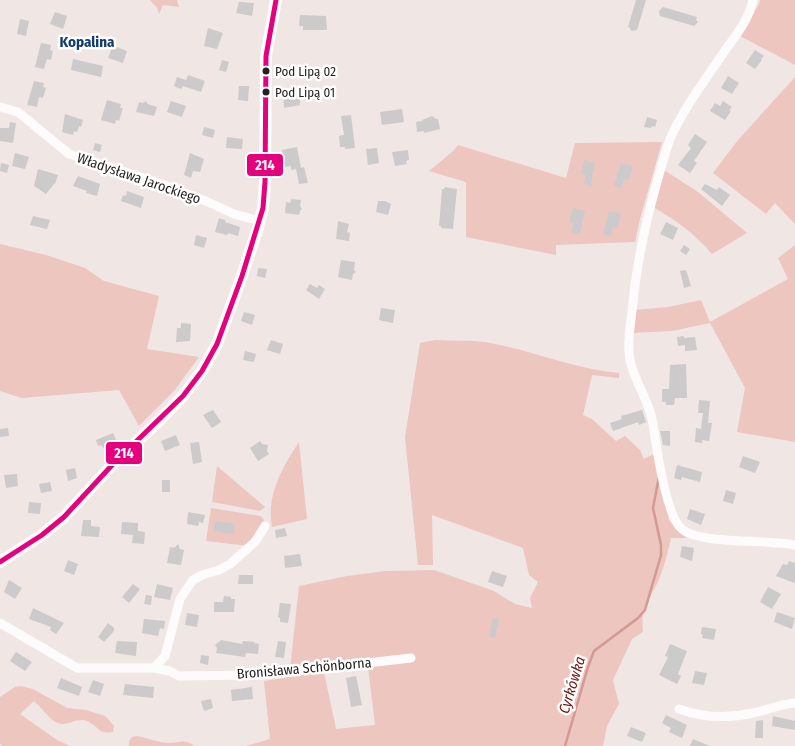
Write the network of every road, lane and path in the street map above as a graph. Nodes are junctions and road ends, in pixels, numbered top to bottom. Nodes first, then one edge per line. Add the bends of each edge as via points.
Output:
1 (276, 0) edge
2 (753, 0) edge
3 (0, 107) edge
4 (260, 221) junction
5 (265, 526) dead end
6 (795, 545) edge
7 (0, 562) edge
8 (0, 622) edge
9 (411, 658) dead end
10 (154, 668) junction
11 (795, 703) edge
12 (679, 709) dead end

1 - 4 street via 266,56 265,182
2 - 6 street via 744,23 670,139 645,227 634,285 628,349 653,422 668,504 680,528 688,534 705,538
3 - 4 street, Władysława Jarockiego via 18,112 69,154
4 - 7 street via 224,329 193,384 64,517
5 - 10 street via 255,542 230,564 192,580 180,599 165,656
8 - 10 street, Bronisława Schönborna via 77,668
9 - 10 street, Bronisława Schönborna via 260,675 179,676
11 - 12 street via 712,718

